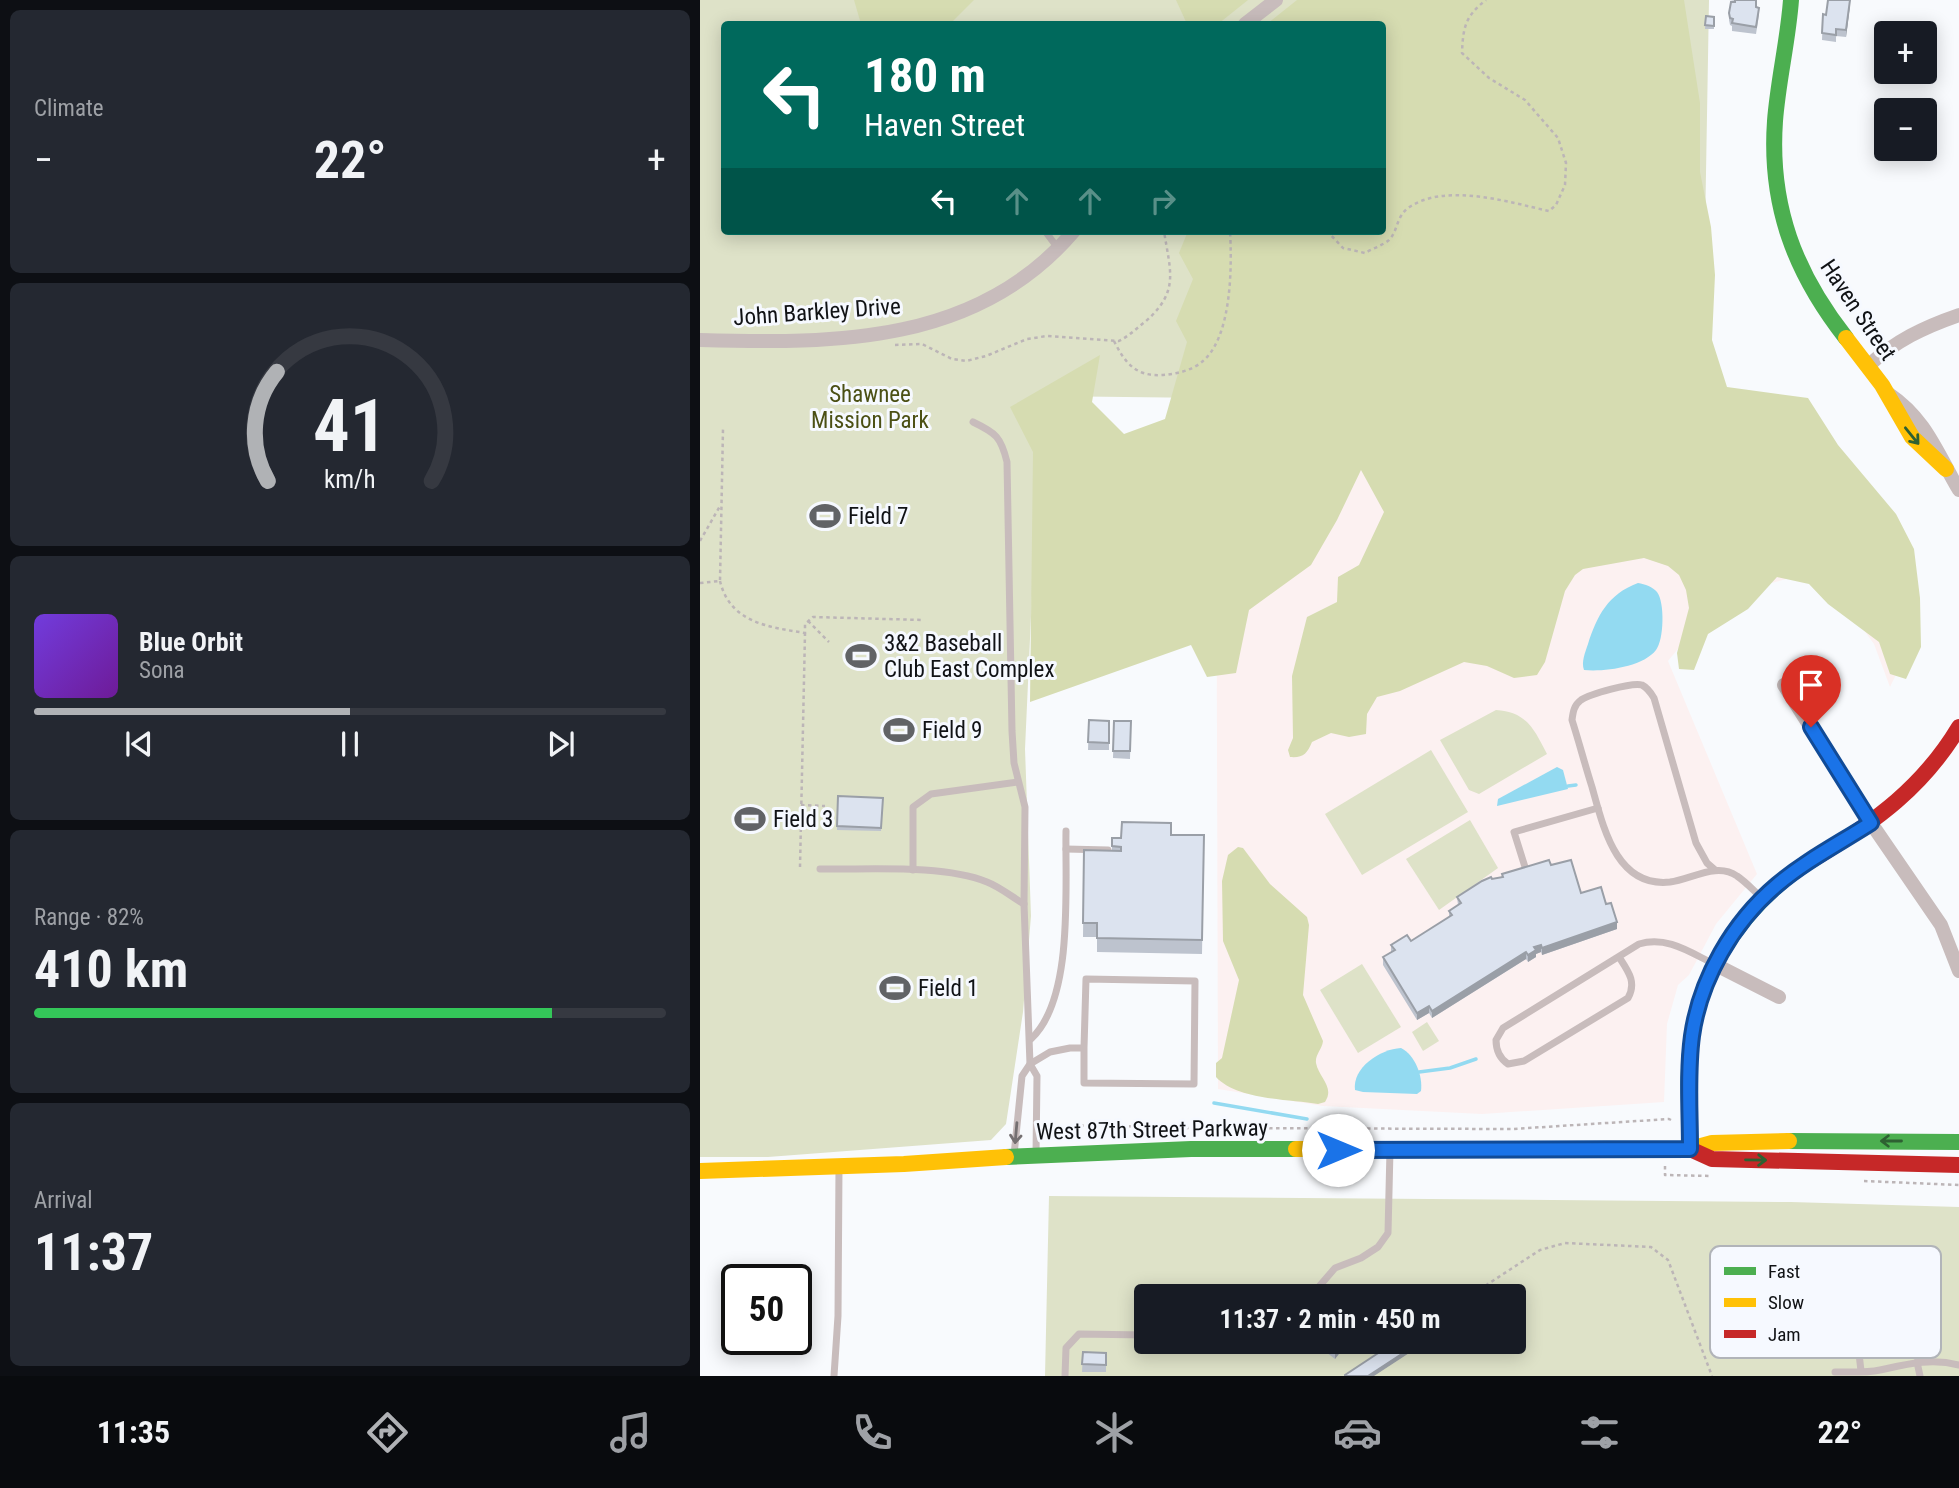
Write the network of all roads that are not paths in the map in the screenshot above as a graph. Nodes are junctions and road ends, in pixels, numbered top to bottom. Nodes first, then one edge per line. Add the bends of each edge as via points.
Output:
1 (1276, 0) edge
2 (1791, 0) edge
3 (1249, 21) edge
4 (1048, 235) edge
5 (1070, 235) edge
6 (1058, 248) junction
7 (1959, 315) edge
8 (700, 340) edge
9 (1868, 366) junction
10 (973, 422) dead end
11 (1946, 468) joint
12 (1959, 490) edge
13 (1784, 685) dead end
14 (1959, 727) edge
15 (1018, 782) junction
16 (1598, 808) junction
17 (1871, 823) junction
18 (1066, 831) dead end
19 (1066, 849) junction
20 (1108, 850) edge
21 (1525, 867) edge
22 (820, 869) dead end
23 (913, 870) junction
24 (1715, 870) junction
25 (1762, 898) junction
26 (1024, 904) junction
27 (1619, 957) junction
28 (1716, 965) junction
29 (1959, 971) edge
30 (1779, 997) dead end
31 (1031, 1039) junction
32 (1084, 1048) junction
33 (1030, 1064) junction
34 (1959, 1142) edge
35 (1690, 1149) junction
36 (1390, 1150) junction
37 (1036, 1155) junction
38 (1014, 1156) junction
39 (1959, 1165) edge
40 (839, 1167) junction
41 (700, 1171) edge
42 (1321, 1284) edge
43 (1134, 1335) edge
44 (1860, 1358) edge
45 (1917, 1362) junction
46 (1959, 1365) edge
47 (1861, 1371) junction
48 (1835, 1372) dead end
49 (1847, 1374) edge
50 (834, 1376) edge
51 (1065, 1376) edge
52 (1920, 1376) edge

1 - 3 street
2 - 9 main road, Haven Street via 1775,120 1778,196 1807,281
4 - 6 lane
5 - 6 street, John Barkley Drive
6 - 8 street, John Barkley Drive via 1015,284 981,303 914,328 817,340
7 - 9 street via 1907,336
9 - 11 main road, Haven Street via 1889,394 1906,430
10 - 15 lane via 1002,443 1007,463 1012,731
11 - 12 street, Haven Street
13 - 17 street
14 - 17 main road via 1920,784
15 - 23 lane via 931,794 913,807
15 - 26 lane via 1025,807
16 - 21 lane via 1514,832
16 - 24 lane via 1614,852 1638,874 1669,882
16 - 24 lane via 1572,720 1574,707 1604,692 1643,685 1654,698 1699,852
17 - 25 main road
17 - 29 street via 1941,925
18 - 19 lane
19 - 20 lane
19 - 31 lane via 1063,964 1041,1029
22 - 23 lane
23 - 26 lane via 988,882
24 - 25 lane via 1738,876
25 - 28 main road via 1727,941
26 - 31 lane
27 - 27 lane via 1503,1028 1496,1040 1503,1060 1524,1061 1628,998 1633,982
27 - 28 lane via 1639,944 1657,940
28 - 30 street
28 - 35 main road via 1701,1000 1692,1040
31 - 33 lane
32 - 32 lane via 1086,979 1195,981 1194,1084 1084,1083
32 - 33 lane via 1060,1049
33 - 37 lane via 1037,1076
33 -> 38 lane via 1022,1076
34 -> 35 main road, West 87th Street Parkway via 1753,1141
35 - 36 main road, West 87th Street Parkway
35 -> 39 main road, West 87th Street Parkway via 1712,1159
36 - 37 main road, West 87th Street Parkway
36 - 42 lane via 1388,1233 1378,1247 1335,1268
37 - 38 main road, West 87th Street Parkway
38 - 40 main road, West 87th Street Parkway
40 - 41 main road, West 87th Street Parkway
40 - 50 lane
43 - 51 lane via 1079,1334 1066,1348
44 - 47 lane
45 - 46 lane
45 - 47 lane
45 - 52 lane
47 - 49 lane
48 - 49 lane

